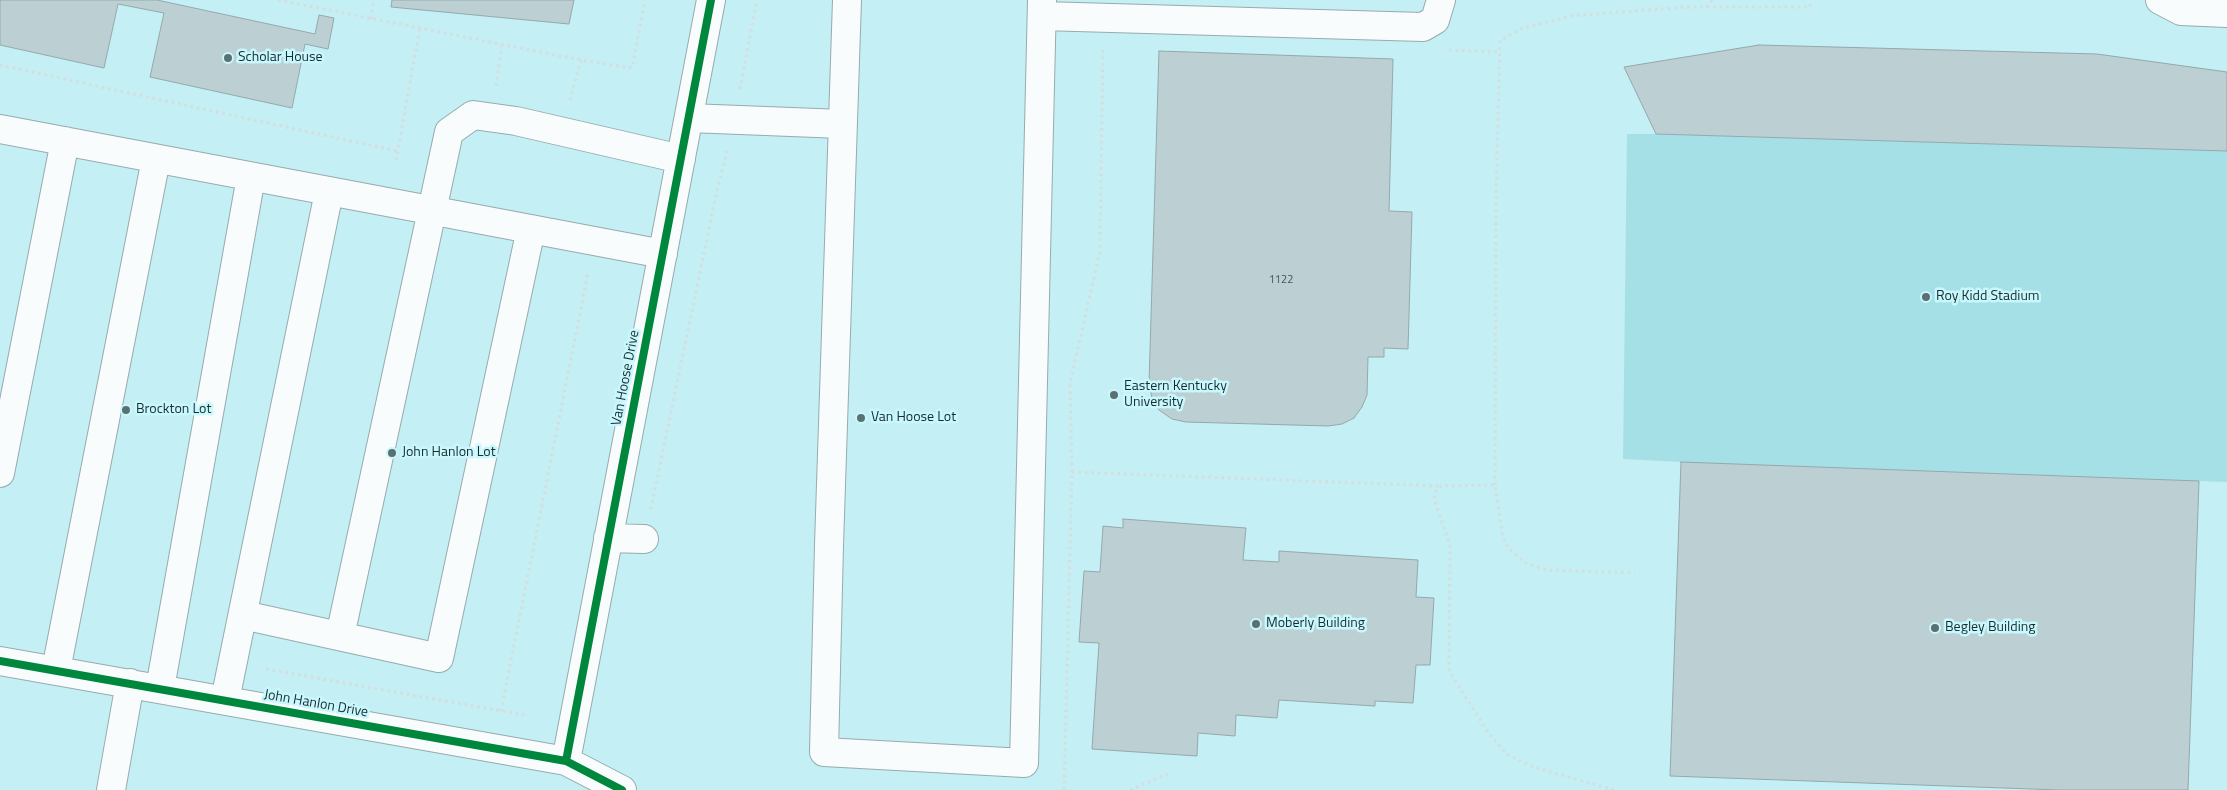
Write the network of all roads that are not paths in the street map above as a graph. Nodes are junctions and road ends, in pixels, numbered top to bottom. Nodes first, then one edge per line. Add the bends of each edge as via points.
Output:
1 (711, 0) edge
2 (847, 0) edge
3 (1441, 0) edge
4 (2160, 0) edge
5 (1042, 8) edge
6 (1146, 10) edge
7 (2227, 13) edge
8 (689, 118) junction
9 (842, 124) junction
10 (0, 128) edge
11 (65, 141) junction
12 (156, 158) junction
13 (681, 159) junction
14 (251, 177) junction
15 (329, 192) junction
16 (432, 211) junction
17 (530, 229) junction
18 (663, 254) junction
19 (0, 472) edge
20 (608, 538) junction
21 (644, 539) road end
22 (243, 615) junction
23 (340, 636) junction
24 (0, 661) edge
25 (56, 670) junction
26 (130, 683) junction
27 (160, 688) junction
28 (225, 700) junction
29 (566, 761) junction
30 (111, 790) edge
31 (622, 790) edge

1 - 8 street, Van Hoose Drive
2 - 9 street
3 - 6 street via 1435,20 1423,27
4 - 7 street via 2181,11
5 - 6 street
5 - 9 street via 1024,763 824,752
8 - 9 street
8 - 13 street, Van Hoose Drive
10 - 11 street
11 - 12 street
11 - 19 street
12 - 14 street
12 - 25 street
13 - 16 street via 516,120 473,115 449,132
13 - 18 street, Van Hoose Drive
14 - 15 street
14 - 27 street
15 - 16 street
15 - 22 street
16 - 17 street
16 - 23 street
17 - 18 street
17 - 23 street via 438,658
18 - 20 street, Van Hoose Drive
20 - 21 street
20 - 29 street, Van Hoose Drive
22 - 23 street
22 - 28 street
24 - 25 street, John Hanlon Drive
25 - 26 street, John Hanlon Drive
26 - 27 street, John Hanlon Drive
26 - 30 street
27 - 28 street, John Hanlon Drive
28 - 29 street, John Hanlon Drive
29 - 31 street, John Hanlon Drive

